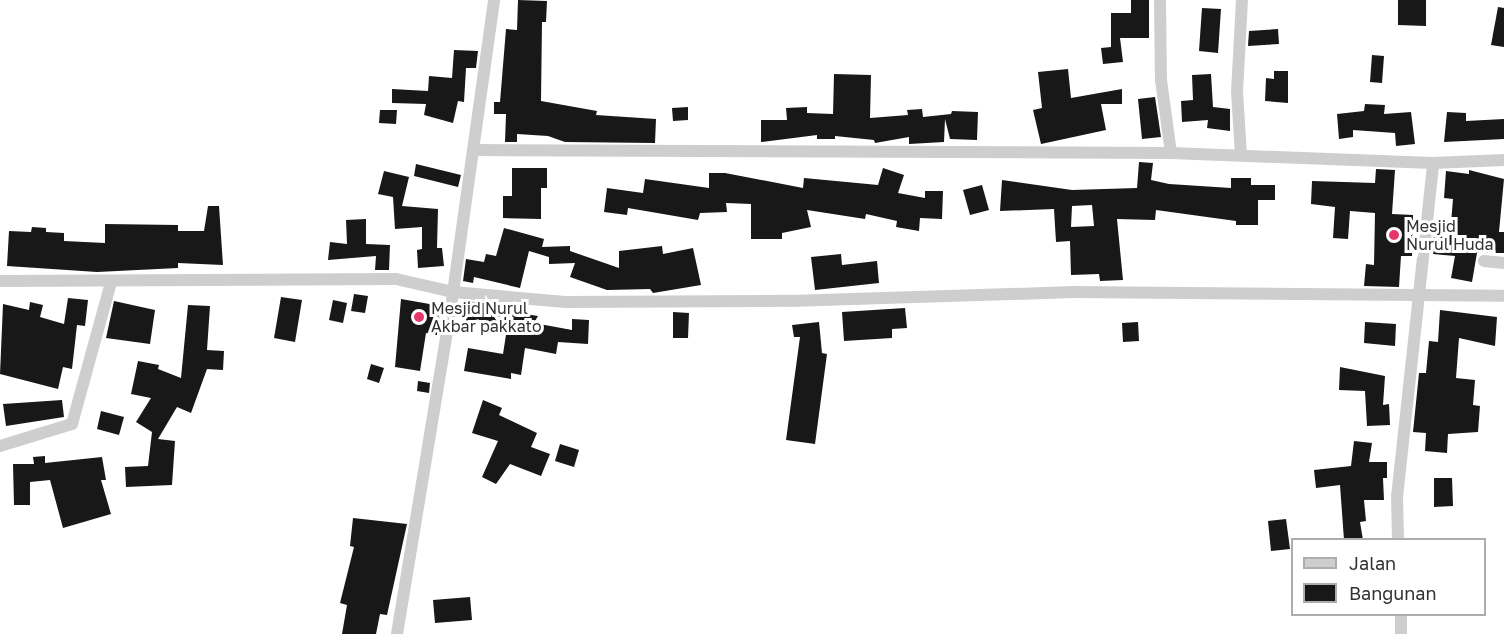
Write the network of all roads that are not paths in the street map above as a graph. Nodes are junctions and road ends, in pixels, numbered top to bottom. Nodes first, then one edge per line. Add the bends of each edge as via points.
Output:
1 (494, 0) edge
2 (1160, 0) edge
3 (1242, 0) edge
4 (474, 150) junction
5 (1171, 153) junction
6 (1241, 155) junction
7 (1504, 160) edge
8 (1433, 163) junction
9 (1484, 261) dead end
10 (1504, 262) edge
11 (0, 282) edge
12 (111, 282) junction
13 (453, 292) junction
14 (1420, 295) junction
15 (1504, 296) edge
16 (0, 446) edge
17 (1398, 538) edge
18 (1401, 616) edge
19 (397, 634) edge
20 (1401, 634) edge

1 - 4 street
2 - 5 street via 1161,80
3 - 6 street via 1237,92
4 - 5 street
4 - 13 street
5 - 6 street
6 - 8 street
7 - 8 street
8 - 14 street
9 - 10 street
11 - 12 street
12 - 13 street via 386,279
12 - 16 street via 72,424
13 - 14 street via 566,302 790,301 1073,292
13 - 19 street
14 - 15 street
14 - 17 street via 1397,498
18 - 20 street

